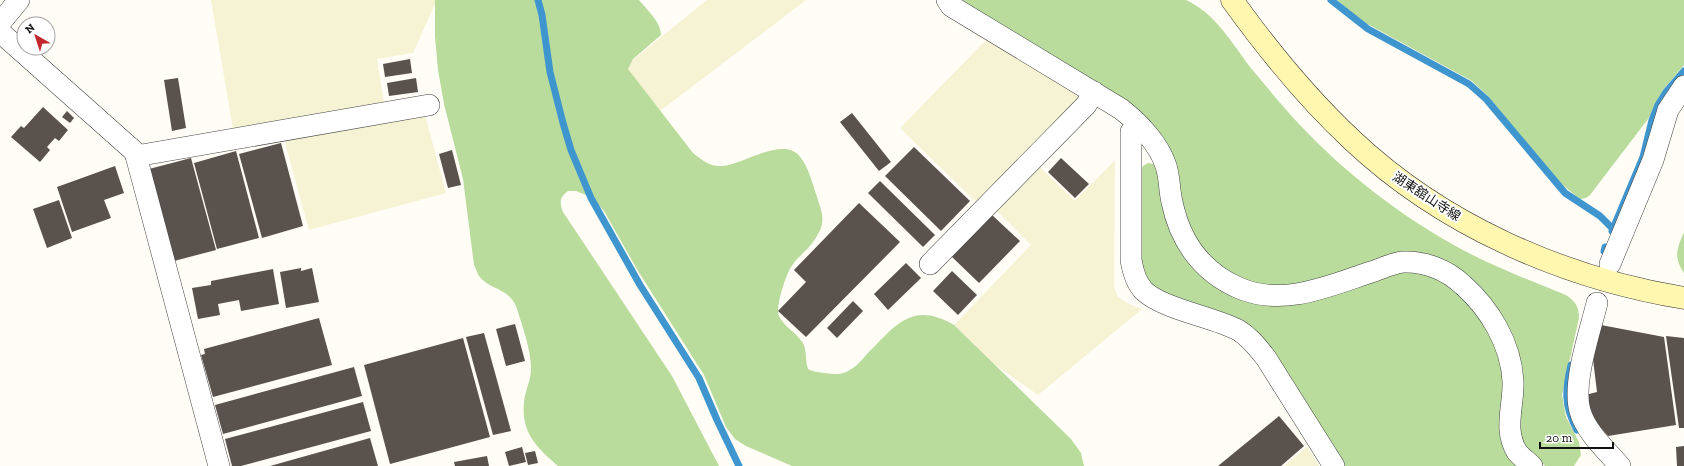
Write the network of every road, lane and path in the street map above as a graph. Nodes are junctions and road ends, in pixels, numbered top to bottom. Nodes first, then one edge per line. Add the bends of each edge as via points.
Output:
1 (19, 0) edge
2 (947, 0) edge
3 (1232, 0) edge
4 (0, 23) edge
5 (0, 32) edge
6 (1684, 86) edge
7 (1094, 92) junction
8 (429, 105) dead end
9 (1140, 126) junction
10 (136, 156) junction
11 (930, 264) dead end
12 (1610, 264) dead end
13 (1684, 298) edge
14 (1598, 302) dead end
15 (219, 466) edge
16 (1334, 466) edge
17 (1532, 466) edge
18 (1620, 466) edge

1 - 4 street
2 - 7 street via 951,6
3 - 13 main road, 湖東舘山寺線 via 1318,107 1391,173 1431,201 1486,233 1564,267 1613,282
5 - 10 street via 135,152
6 - 12 street via 1668,110 1653,160
7 - 9 street via 1121,109
7 - 11 street via 1086,105
8 - 10 street
9 - 16 street via 1131,132 1131,260 1134,277 1144,291 1158,300 1222,323 1255,343
9 - 17 street via 1156,146 1166,166 1177,224 1187,244 1201,263 1219,278 1240,288 1286,296 1308,292 1401,262 1424,263 1444,271 1462,284 1492,317 1501,337 1513,379 1508,423 1511,439 1518,453
10 - 15 street
14 - 18 street via 1579,377 1577,395 1580,412 1589,428

